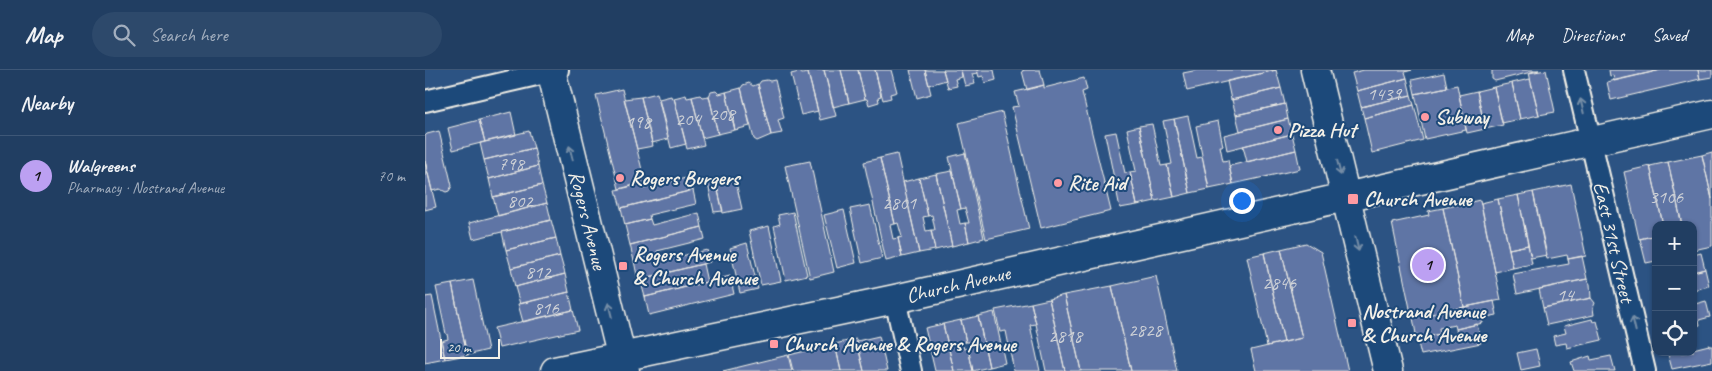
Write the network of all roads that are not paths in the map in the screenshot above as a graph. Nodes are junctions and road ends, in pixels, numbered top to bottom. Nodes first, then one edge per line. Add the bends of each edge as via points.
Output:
1 (1315, 70) edge
2 (1574, 70) edge
3 (553, 71) edge
4 (425, 101) edge
5 (1712, 114) edge
6 (1591, 141) junction
7 (1346, 196) junction
8 (895, 299) junction
9 (623, 364) edge
10 (555, 371) edge
11 (911, 371) edge
12 (1388, 371) edge
13 (1645, 371) edge

1 -> 7 main road
6 -> 2 street, East 31st Street
3 - 4 street
9 -> 3 main road, Rogers Avenue
5 - 6 main road, Church Avenue
6 - 7 main road, Church Avenue
13 -> 6 street, East 31st Street
7 - 8 main road, Church Avenue
7 -> 12 main road
8 - 9 main road, Church Avenue
8 - 11 street
9 - 10 main road, Church Avenue

